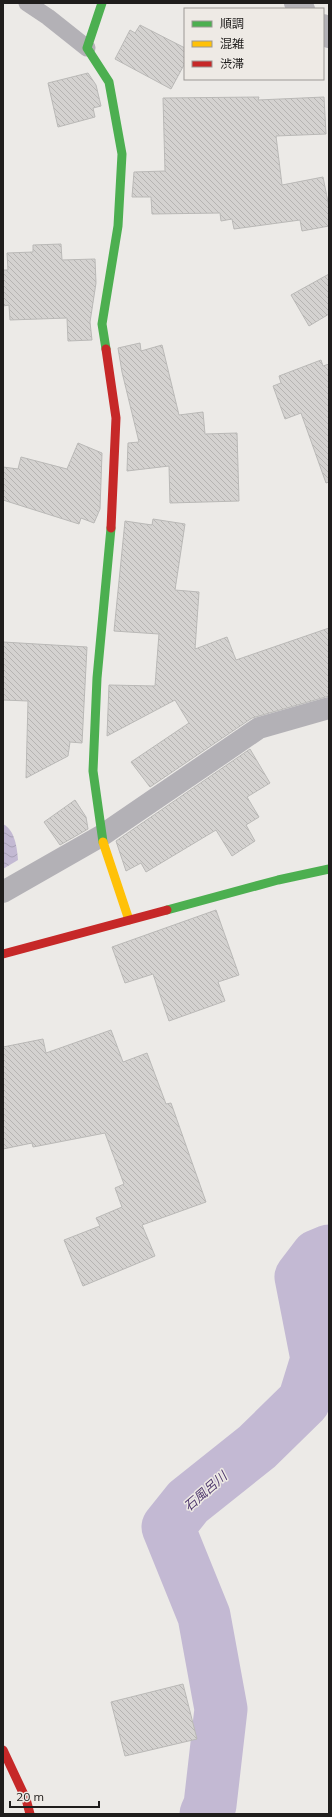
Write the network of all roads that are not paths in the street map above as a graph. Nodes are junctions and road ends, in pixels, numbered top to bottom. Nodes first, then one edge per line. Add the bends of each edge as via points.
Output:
1 (27, 3) edge
2 (102, 3) edge
3 (324, 27) edge
4 (329, 37) edge
5 (86, 48) junction
6 (329, 708) edge
7 (101, 836) junction
8 (329, 868) edge
9 (3, 892) edge
10 (129, 920) junction
11 (3, 954) edge
12 (3, 1750) edge
13 (30, 1814) edge

1 - 5 lane
2 - 5 street
3 - 4 street
5 - 7 street via 109,82 122,154 118,226 102,324 116,418 113,502 96,701 93,771
6 - 7 street via 259,728
7 - 9 street
7 - 10 street
8 - 10 street
10 - 11 street
12 - 13 street via 26,1799

